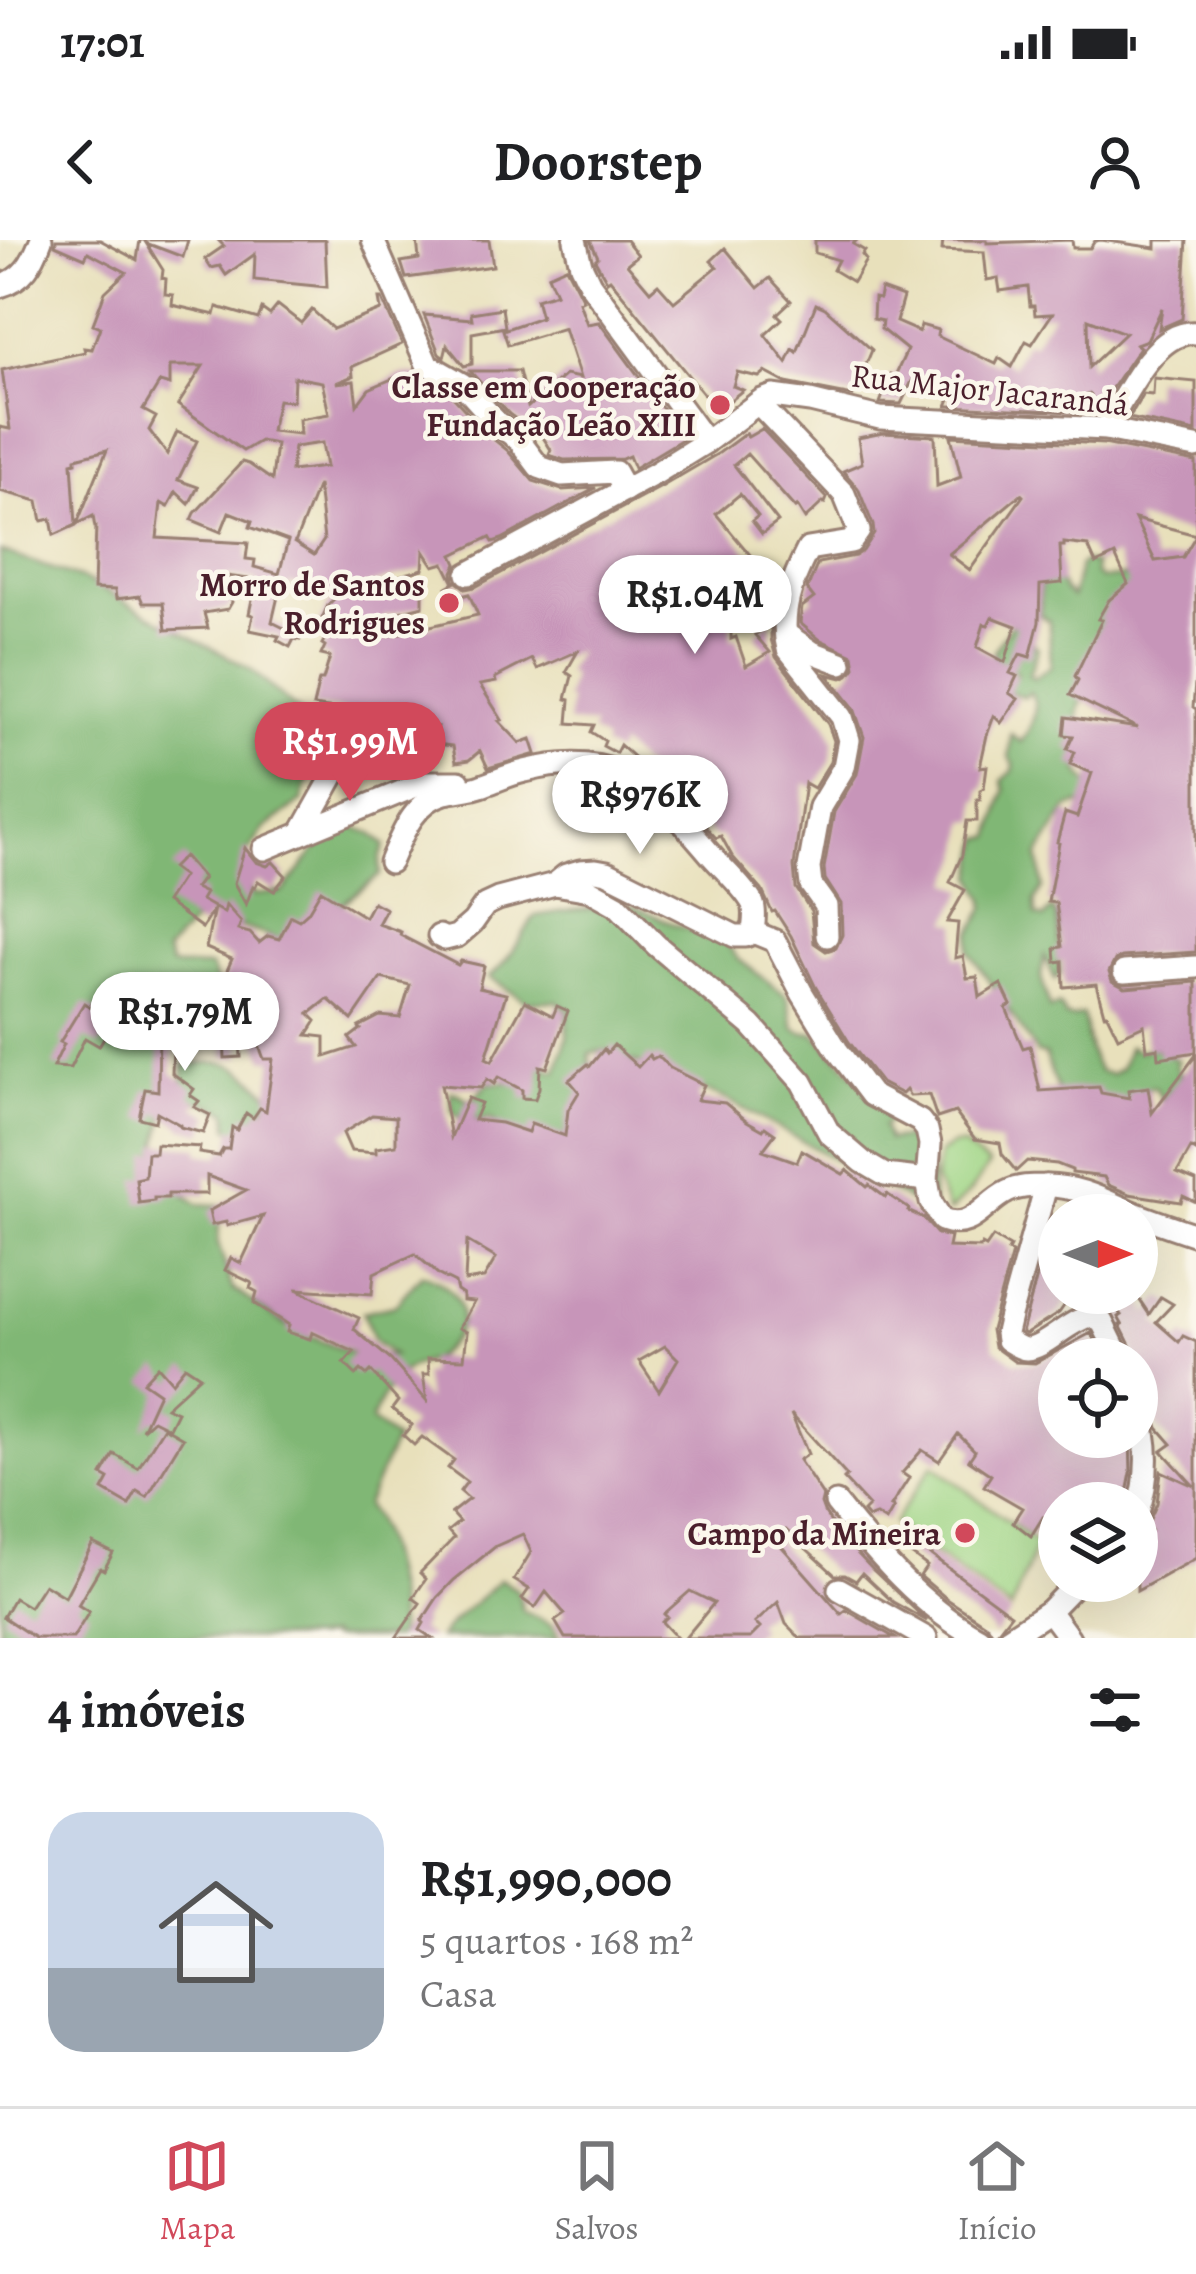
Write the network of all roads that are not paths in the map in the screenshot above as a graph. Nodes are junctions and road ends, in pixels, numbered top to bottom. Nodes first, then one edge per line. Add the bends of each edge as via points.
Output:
1 (41, 240) edge
2 (373, 240) edge
3 (575, 240) edge
4 (0, 286) edge
5 (1196, 333) edge
6 (758, 403) junction
7 (1106, 429) junction
8 (706, 442) junction
9 (1196, 447) edge
10 (625, 490) junction
11 (468, 574) dead end
12 (786, 634) junction
13 (841, 663) dead end
14 (349, 748) dead end
15 (477, 788) junction
16 (302, 832) junction
17 (264, 849) dead end
18 (390, 862) dead end
19 (555, 884) junction
20 (753, 932) junction
21 (440, 936) dead end
22 (827, 936) dead end
23 (1196, 967) edge
24 (1124, 972) dead end
25 (927, 1180) junction
26 (1046, 1186) junction
27 (1196, 1235) edge
28 (1048, 1338) edge
29 (1110, 1338) edge
30 (1038, 1345) edge
31 (836, 1503) dead end
32 (839, 1589) dead end
33 (1058, 1602) edge
34 (1049, 1611) junction
35 (974, 1637) edge
36 (926, 1638) edge
37 (1008, 1638) edge
38 (1070, 1638) edge

1 - 4 street via 22,275
2 - 10 street via 427,364 462,384 539,467 562,475 615,472
3 - 8 street via 590,284
5 - 7 street via 1159,347
6 - 7 street, Rua Major Jacarandá via 790,397 880,418
6 - 8 street
6 - 12 street via 844,494 859,531 851,542 808,549 788,591
7 - 9 street, Rua Major Jacarandá
8 - 10 street
10 - 11 street
12 - 13 street
12 - 22 street via 788,649 849,735 844,767 820,807 809,868 826,906
14 - 16 street
15 - 16 street via 425,782
15 - 18 street via 444,793 419,808
15 - 20 street via 557,764 618,772 670,807 752,903
16 - 17 street
19 - 20 street via 580,871 607,872 735,936
19 - 21 street via 498,899 458,936
19 - 25 street via 617,905 751,1025 802,1082 829,1133 863,1162 885,1175
20 - 25 street via 775,941 871,1095 927,1130
23 - 24 street
25 - 26 street via 934,1211 952,1224 1016,1188
26 - 27 street via 1070,1187
26 - 30 street via 1006,1333 1022,1349
28 - 29 street via 1091,1316
31 - 35 street via 911,1587
32 - 36 street
33 - 34 street
34 - 37 street
34 - 38 street

